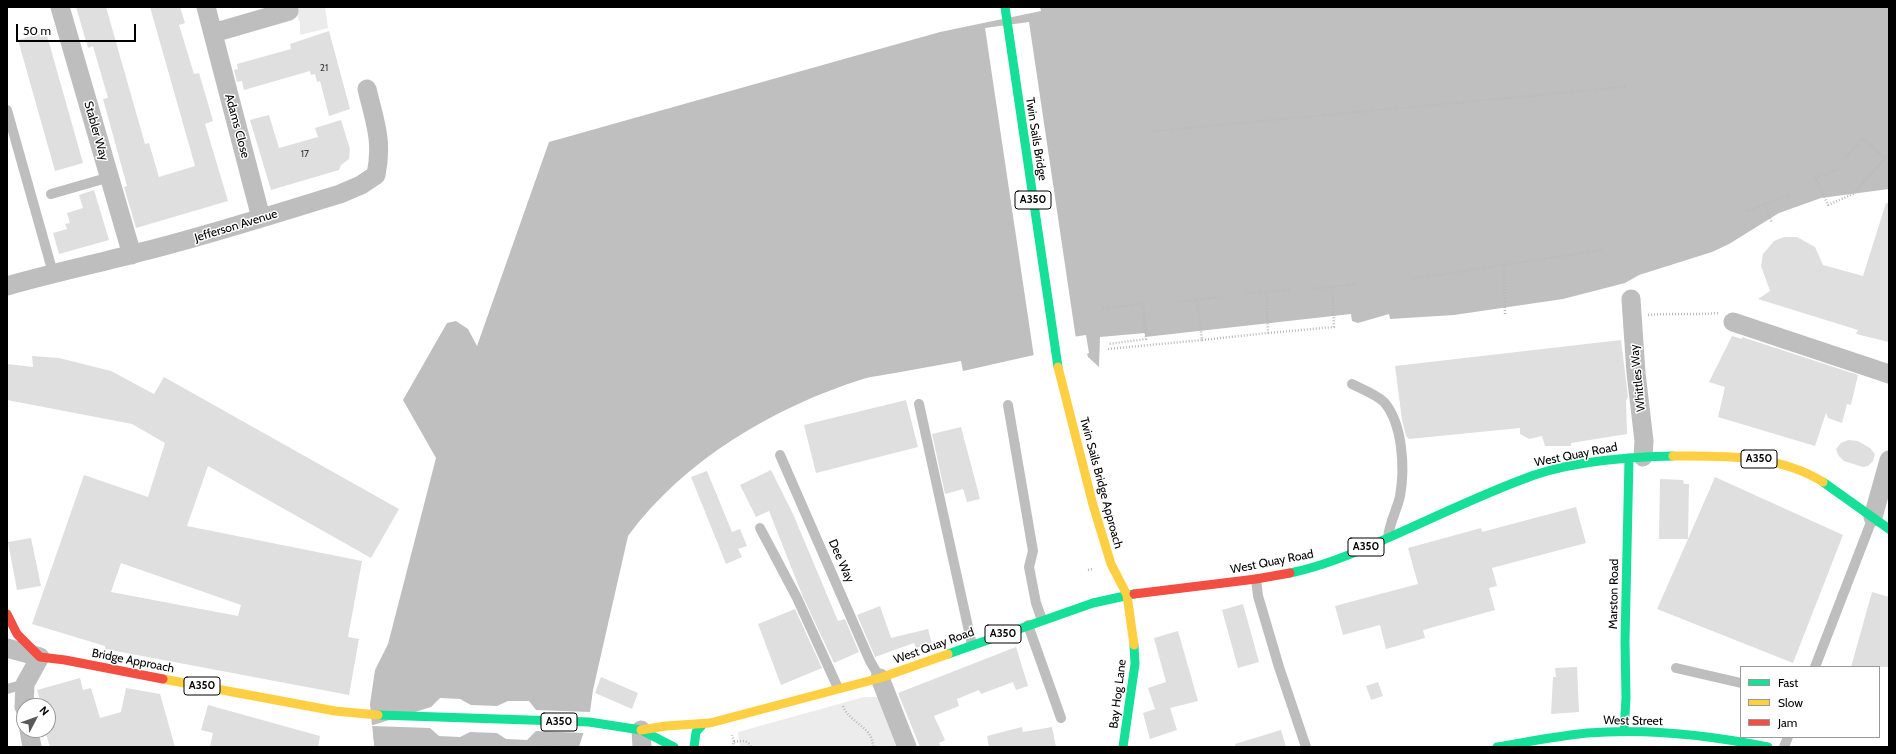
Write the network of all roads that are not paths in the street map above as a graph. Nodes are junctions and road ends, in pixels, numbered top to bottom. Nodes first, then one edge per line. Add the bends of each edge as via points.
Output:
1 (60, 7) edge
2 (206, 7) edge
3 (1005, 7) edge
4 (289, 11) dead end
5 (213, 34) junction
6 (367, 89) dead end
7 (7, 110) edge
8 (110, 177) junction
9 (51, 194) dead end
10 (261, 218) junction
11 (132, 255) junction
12 (53, 273) junction
13 (7, 286) edge
14 (1630, 299) dead end
15 (1733, 322) dead end
16 (1889, 374) edge
17 (1059, 375) joint
18 (1352, 384) dead end
19 (919, 404) dead end
20 (1008, 405) dead end
21 (780, 455) dead end
22 (1636, 457) junction
23 (1889, 460) edge
24 (1873, 517) junction
25 (760, 528) dead end
26 (1889, 529) edge
27 (1388, 537) junction
28 (1256, 580) junction
29 (1127, 596) junction
30 (7, 614) edge
31 (1042, 620) junction
32 (1028, 625) junction
33 (972, 645) junction
34 (7, 648) edge
35 (40, 657) junction
36 (1815, 666) edge
37 (1676, 668) dead end
38 (880, 678) junction
39 (1740, 683) edge
40 (16, 687) edge
41 (838, 688) junction
42 (20, 698) edge
43 (1061, 718) dead end
44 (703, 724) junction
45 (1624, 732) junction
46 (641, 739) edge
47 (674, 747) edge
48 (694, 747) edge
49 (907, 747) edge
50 (1123, 747) edge
51 (1306, 747) edge
52 (1497, 747) edge
53 (1768, 747) edge

1 - 8 street, Stabler Way
2 - 5 street, Adams Close
3 - 17 main road, Twin Sails Bridge / A350
4 - 5 street
5 - 10 street, Adams Close
6 - 10 street, Jefferson Avenue via 378,135 380,155 376,174 361,185 340,194
7 - 12 lane
8 - 9 lane
8 - 11 street, Stabler Way
10 - 11 street, Jefferson Avenue
11 - 12 street, Jefferson Avenue
12 - 13 street, Jefferson Avenue
14 - 22 street, Whittles Way via 1644,441
15 - 16 street
17 - 29 main road, Twin Sails Bridge Approach / A350 via 1105,545 1111,564
18 - 27 lane via 1383,402 1396,420 1403,462 1400,497 1390,523
19 - 33 lane
20 - 31 lane via 1033,551 1029,567
21 - 38 lane, Dee Way via 870,661
22 - 24 main road, West Quay Road / A350 via 1735,456 1780,463 1827,484
22 - 27 main road, West Quay Road / A350 via 1579,465 1522,479
22 - 45 main road, Marston Road via 1625,641
23 - 24 street
24 - 26 main road, West Quay Road / A350
24 - 36 lane
25 - 41 lane via 797,598
27 - 28 main road, West Quay Road / A350 via 1315,567
28 - 29 main road, West Quay Road / A350
28 - 51 lane via 1258,596 1279,667
29 - 31 main road, West Quay Road / A350 via 1093,603
29 - 50 main road, Bay Hog Lane / A350 via 1134,637 1135,664
30 - 35 main road via 17,634
31 - 32 main road, West Quay Road / A350
32 - 33 main road, West Quay Road / A350
32 - 43 lane
33 - 38 main road, West Quay Road / A350
34 - 35 street
35 - 40 street
35 - 46 main road, Bridge Approach / A350 via 335,712 589,722
37 - 39 lane
38 - 41 main road, West Quay Road / A350
38 - 49 street
40 - 42 street
41 - 44 main road, West Quay Road / A350
44 - 46 main road, West Quay Road / A350 via 666,726
44 - 48 main road via 696,732
45 - 52 main road, West Street
45 - 53 main road, West Street via 1654,732 1733,740
46 - 47 main road, A350

